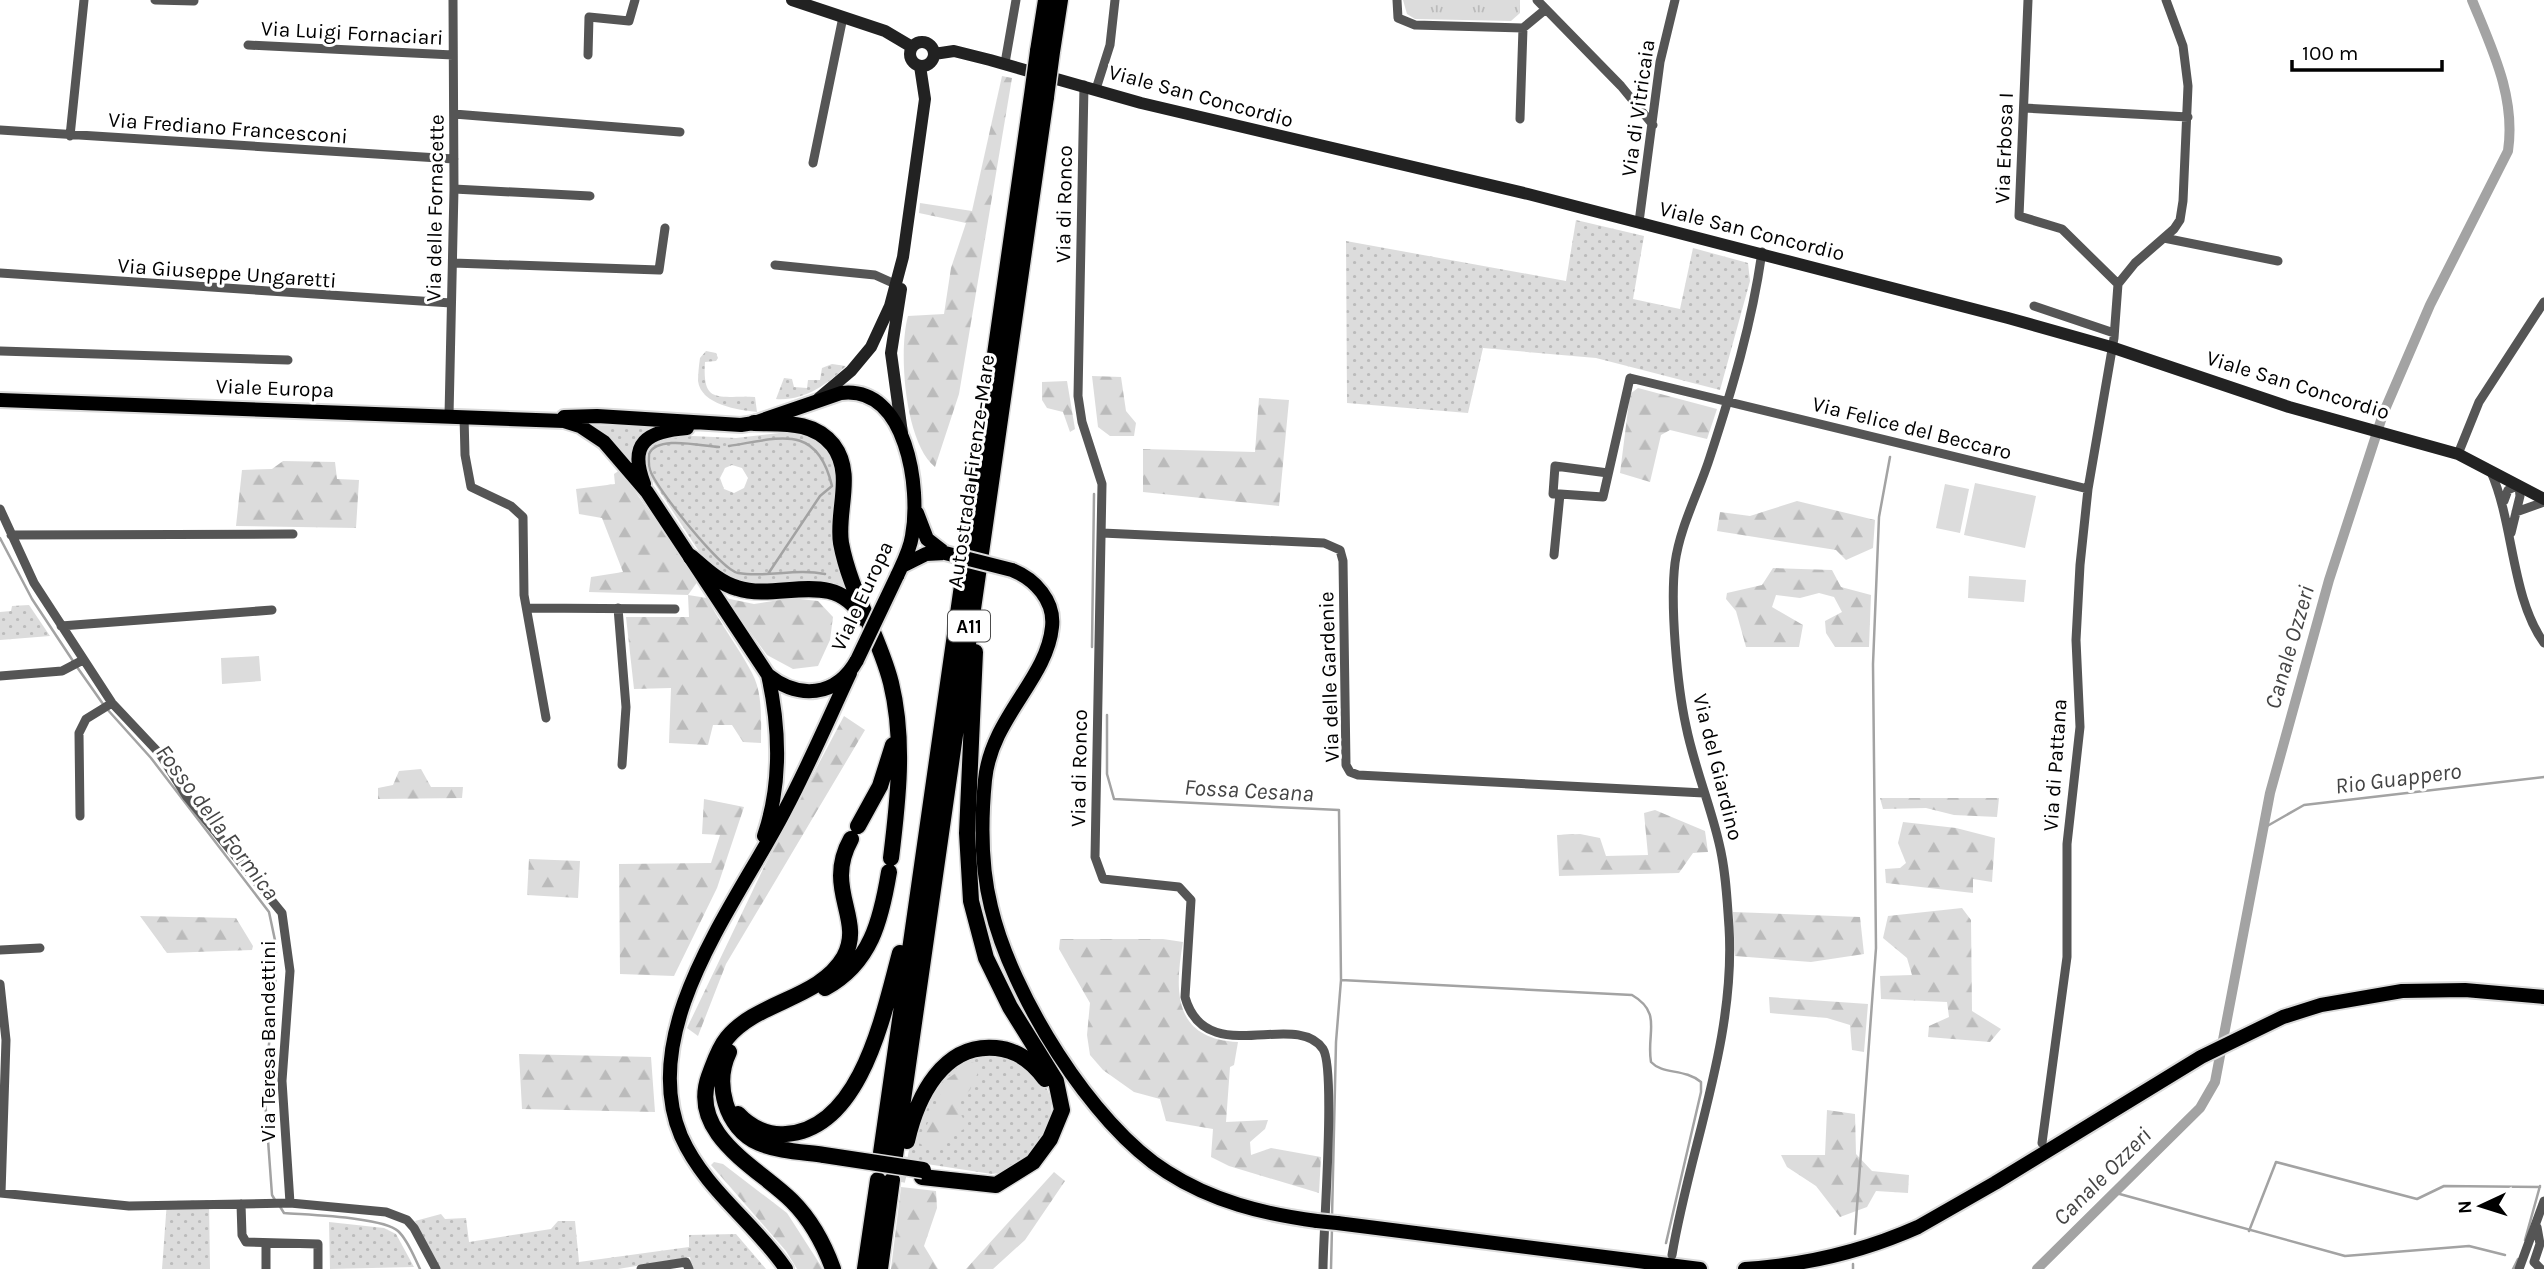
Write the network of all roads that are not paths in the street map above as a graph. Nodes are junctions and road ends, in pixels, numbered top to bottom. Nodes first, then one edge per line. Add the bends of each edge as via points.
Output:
1 (84, 0) edge
2 (155, 0) edge
3 (453, 0) edge
4 (635, 0) edge
5 (792, 0) edge
6 (1016, 0) edge
7 (1045, 0) edge
8 (1060, 0) edge
9 (1115, 0) edge
10 (1397, 0) edge
11 (1537, 0) edge
12 (1675, 0) edge
13 (2028, 0) edge
14 (2166, 0) edge
15 (194, 1) edge
16 (1546, 9) junction
17 (843, 17) junction
18 (1522, 28) junction
19 (248, 45) dead end
20 (912, 47) junction
21 (1045, 51) junction
22 (934, 54) junction
23 (453, 55) junction
24 (588, 55) dead end
25 (1004, 63) junction
26 (920, 66) junction
27 (1090, 87) junction
28 (1039, 96) junction
29 (2024, 108) junction
30 (454, 114) junction
31 (2188, 117) junction
32 (1520, 119) dead end
33 (1653, 125) junction
34 (0, 130) edge
35 (680, 132) dead end
36 (70, 136) junction
37 (454, 159) junction
38 (813, 163) dead end
39 (454, 189) junction
40 (590, 196) dead end
41 (1639, 222) junction
42 (665, 228) dead end
43 (2164, 238) junction
44 (1762, 253) junction
45 (903, 257) junction
46 (2278, 261) dead end
47 (453, 263) junction
48 (775, 265) dead end
49 (0, 273) edge
50 (895, 284) junction
51 (2118, 284) junction
52 (2544, 302) edge
53 (451, 303) junction
54 (2034, 306) dead end
55 (2114, 333) junction
56 (2111, 347) junction
57 (0, 351) edge
58 (288, 360) dead end
59 (819, 398) junction
60 (0, 400) edge
61 (1727, 401) junction
62 (456, 416) junction
63 (549, 419) junction
64 (754, 423) junction
65 (715, 425) junction
66 (903, 439) junction
67 (2458, 454) junction
68 (2490, 469) junction
69 (1608, 473) junction
70 (2519, 485) junction
71 (2088, 489) junction
72 (647, 492) junction
73 (1560, 494) junction
74 (2544, 501) edge
75 (2503, 504) junction
76 (915, 509) junction
77 (2516, 512) junction
78 (1, 516) edge
79 (1102, 533) junction
80 (293, 534) dead end
81 (10, 535) junction
82 (2510, 535) junction
83 (945, 554) junction
84 (1554, 555) dead end
85 (691, 557) junction
86 (899, 571) junction
87 (976, 579) junction
88 (528, 608) junction
89 (618, 608) junction
90 (676, 609) dead end
91 (272, 610) dead end
92 (61, 626) junction
93 (2544, 643) edge
94 (880, 648) junction
95 (83, 660) junction
96 (855, 663) junction
97 (768, 675) junction
98 (0, 676) edge
99 (112, 704) junction
100 (546, 718) dead end
101 (896, 732) junction
102 (622, 765) dead end
103 (1704, 793) junction
104 (80, 816) dead end
105 (754, 863) junction
106 (915, 900) junction
107 (40, 948) dead end
108 (0, 950) edge
109 (0, 985) edge
110 (2544, 997) edge
111 (717, 1072) junction
112 (1050, 1139) junction
113 (2042, 1143) dead end
114 (893, 1155) junction
115 (0, 1193) edge
116 (2544, 1201) edge
117 (290, 1203) junction
118 (241, 1204) junction
119 (2536, 1226) junction
120 (266, 1244) junction
121 (1672, 1255) dead end
122 (266, 1269) edge
123 (318, 1269) edge
124 (436, 1269) edge
125 (641, 1269) edge
126 (689, 1269) edge
127 (786, 1269) edge
128 (833, 1269) edge
129 (865, 1269) edge
130 (880, 1269) edge
131 (1323, 1269) edge
132 (1700, 1269) edge
133 (1745, 1269) edge
134 (2519, 1269) edge
135 (2541, 1269) edge

1 - 36 street
2 - 15 street
3 - 23 street, Via delle Fornacette
4 - 24 street via 629,21 589,17
5 - 17 main road, Viale San Concordio
6 - 25 street
7 - 21 highway, Autostrada Firenze-Mare / A11
8 - 21 highway, Autostrada Firenze-Mare / A11
9 - 27 street, Via di Ronco via 1110,45
10 - 18 street via 1398,18 1415,25
11 - 16 street
12 - 33 street, Via di Vitricaia via 1660,62
13 - 29 street, Via Erbosa I
14 - 31 street via 2183,46
16 - 18 street
16 - 33 street
17 - 20 main road, Viale San Concordio via 885,31
17 - 38 street
18 - 32 street
19 - 23 street, Via Luigi Fornaciari
20 - 22 main road, Viale San Concordio via 925,42
20 - 26 main road via 911,59
21 - 28 highway, Autostrada Firenze-Mare / A11, bridge
22 - 25 main road, Viale San Concordio via 954,51
22 - 26 main road via 929,64
23 - 30 street, Via delle Fornacette
25 - 27 main road, Viale San Concordio
26 - 45 main road, Viale Europa via 925,99
27 - 41 main road, Viale San Concordio
27 - 79 street, Via di Ronco via 1078,396 1102,484
28 - 87 highway, Autostrada Firenze-Mare / A11
28 - 106 highway, Autostrada Firenze-Mare / A11
29 - 31 street
29 - 51 street, Via Erbosa I via 2019,216 2062,229
30 - 35 street
30 - 37 street, Via delle Fornacette
31 - 43 street via 2180,220
33 - 41 street, Via di Vitricaia
34 - 36 street, Via Frediano Francesconi
36 - 37 street, Via Frediano Francesconi
37 - 39 street, Via delle Fornacette
39 - 40 street
39 - 47 street, Via delle Fornacette
41 - 44 main road, Viale San Concordio
42 - 47 street via 659,270
43 - 46 street
43 - 51 street
44 - 56 main road, Viale San Concordio
44 - 61 street, Via del Giardino via 1755,306
45 - 50 main road, Viale Europa
45 - 66 main road, Viale Europa via 891,353
47 - 53 street, Via delle Fornacette
48 - 50 street via 876,275
49 - 53 street, Via Giuseppe Ungaretti
50 - 59 main road, Viale Europa via 871,347
51 - 55 street, Via di Pattana
52 - 67 street via 2479,402
53 - 62 street, Via delle Fornacette
54 - 55 street
55 - 56 street, Via di Pattana
56 - 67 main road, Viale San Concordio via 2289,407
56 - 71 street, Via di Pattana
57 - 58 street
59 - 64 main road, Viale Europa
59 - 66 main road, Viale Europa via 846,392 871,398 886,410
60 - 62 main road, Viale Europa
61 - 69 street via 1630,378
61 - 71 street, Via Felice del Beccaro
61 - 103 street, Via del Giardino via 1675,563 1673,598 1682,699
62 - 63 main road, Viale Europa
62 - 88 street, Via delle Fornacette via 471,487 511,506 523,517
63 - 65 main road, Viale Europa via 597,416
63 - 72 main road, Viale Europa via 580,426 597,436
64 - 65 main road, Viale Europa
64 - 94 highway via 808,426 837,452 844,478 842,548
65 - 72 main road, Viale Europa via 670,429 647,438 637,459
66 - 76 main road, Viale Europa via 913,475
67 - 68 main road, Viale San Concordio
68 - 70 main road, Viale San Concordio
68 - 75 street
69 - 73 street via 1603,497
69 - 73 street via 1555,466 1553,494
70 - 74 main road, Viale San Concordio
70 - 75 street via 2508,490
70 - 77 street
71 - 113 street, Via di Pattana via 2076,640 2080,727 2067,844 2067,957
72 - 85 main road, Viale Europa
73 - 84 street
74 - 77 street
75 - 82 street
76 - 83 main road via 927,539
76 - 86 main road, Viale Europa via 913,534
77 - 82 street
78 - 81 street, Via Teresa Bandettini
79 - 103 street, Via delle Gardenie via 1324,543 1340,550 1346,765 1350,772
79 - 131 street, Via di Ronco via 1094,856 1103,879 1179,887 1186,893 1192,920 1185,997 1201,1027 1219,1033 1295,1036 1313,1041 1325,1052
80 - 81 street
81 - 92 street, Via Teresa Bandettini
82 - 93 street via 2530,614
83 - 86 main road via 926,554
83 - 132 main road, bridge via 1012,570 1039,589 1050,607 1053,623 1047,650 995,740 985,779 986,881 997,930 1013,971 1087,1096 1121,1135 1174,1176 1225,1201 1317,1221
85 - 94 highway via 737,588 813,588 839,595 861,614
85 - 97 main road, Viale Europa
86 - 96 main road, Viale Europa, bridge
87 - 112 highway via 967,833 971,901 980,941 998,983 1060,1090 1061,1119
87 - 114 highway, Autostrada Firenze-Mare / A11
88 - 89 street
88 - 100 street
89 - 90 street
89 - 102 street via 626,707
91 - 92 street
92 - 95 street, Via Teresa Bandettini
94 - 101 highway via 891,683
95 - 98 street via 70,668
95 - 99 street, Via Teresa Bandettini
96 - 97 main road, Viale Europa via 834,684 809,692 789,689
96 - 105 main road via 785,811
97 - 105 main road via 778,750 775,800
99 - 104 street via 86,719 79,733
99 - 117 street, Via Teresa Bandettini via 160,754 187,797 282,913 290,971 282,1081
101 - 111 highway via 880,786 841,859 839,875 850,935 844,957 821,980 737,1028 722,1044
101 - 111 highway via 898,799 877,930 860,960 831,985 746,1032
103 - 121 street, Via del Giardino via 1723,864 1729,958 1713,1084
105 - 127 main road via 678,1019 670,1062 671,1098 680,1133 704,1174
106 - 111 highway via 870,1052 852,1089 830,1115 797,1133 765,1131 740,1116
106 - 114 highway, Autostrada Firenze-Mare / A11
107 - 108 street
109 - 115 street via 6,1040
110 - 133 main road via 2465,990 2402,991 2321,1005 2261,1026 2172,1074 1918,1227 1839,1255
111 - 112 highway, bridge via 731,1116 751,1139 823,1160 986,1178 1018,1173
111 - 128 highway via 706,1096 714,1127 726,1145 802,1212
112 - 114 highway via 1052,1097 1040,1071 1017,1053 980,1048 951,1060 930,1084
115 - 118 street via 129,1206
116 - 119 street
117 - 118 street
117 - 124 street via 386,1212 407,1220
118 - 120 street via 242,1235 253,1244
119 - 134 street
119 - 135 street via 2540,1244 2534,1262
120 - 122 street
120 - 123 street via 318,1244
125 - 126 street via 682,1262
129 - 130 highway via 889,1181

